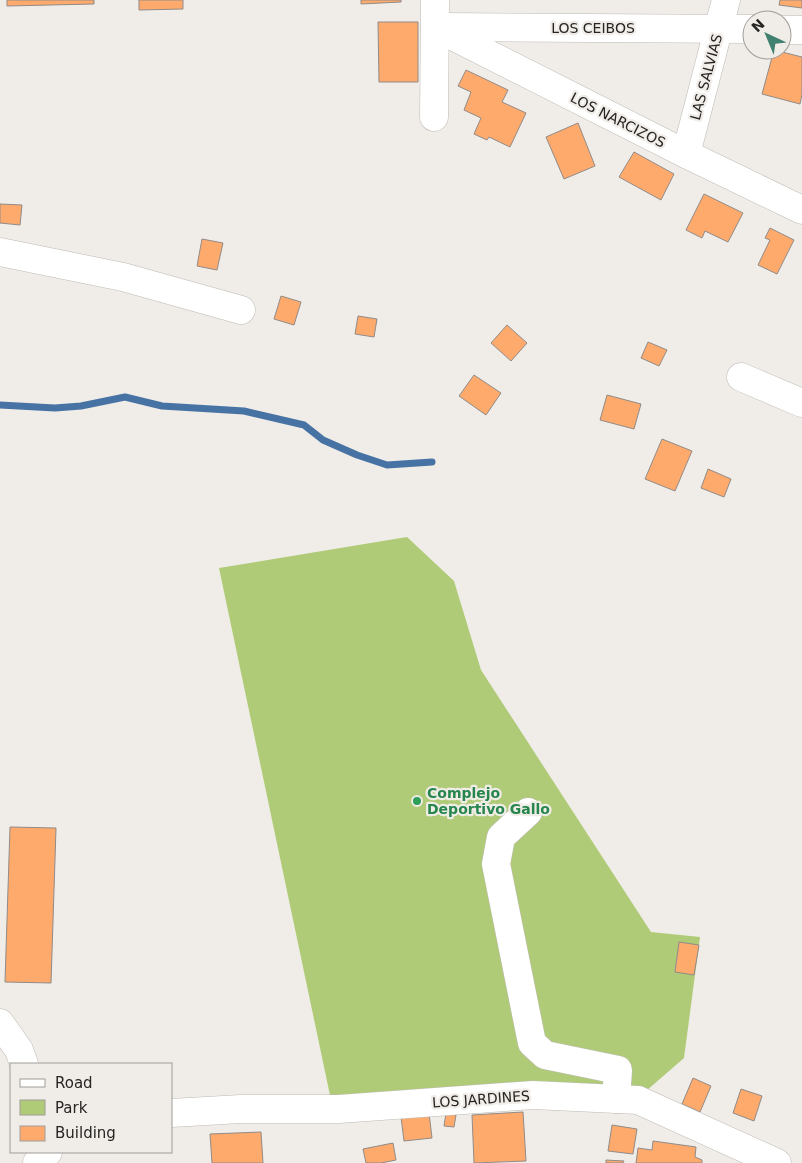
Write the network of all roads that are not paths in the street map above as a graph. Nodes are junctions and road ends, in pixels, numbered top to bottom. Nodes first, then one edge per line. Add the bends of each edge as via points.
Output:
1 (726, 0) edge
2 (435, 13) edge
3 (718, 29) junction
4 (742, 29) edge
5 (434, 117) dead end
6 (686, 154) junction
7 (802, 210) edge
8 (0, 252) edge
9 (242, 310) dead end
10 (741, 377) dead end
11 (802, 403) edge
12 (528, 812) dead end
13 (0, 1023) edge
14 (24, 1063) edge
15 (616, 1099) junction
16 (172, 1113) edge
17 (47, 1153) edge
18 (37, 1163) edge
19 (777, 1163) edge

1 - 3 street, LAS SALVIAS
2 - 3 street, LOS CEIBOS
2 - 5 street
2 - 6 street, LOS NARCIZOS
3 - 4 street, LOS CEIBOS
3 - 6 street, LAS SALVIAS
6 - 7 street, LOS NARCIZOS
8 - 9 street via 123,276
10 - 11 street
12 - 15 street via 501,837 496,864 532,1043 545,1055 618,1070
13 - 14 street via 19,1050
15 - 16 street, LOS JARDINES via 533,1095 338,1109
15 - 19 street, LOS JARDINES via 638,1100
17 - 18 street

